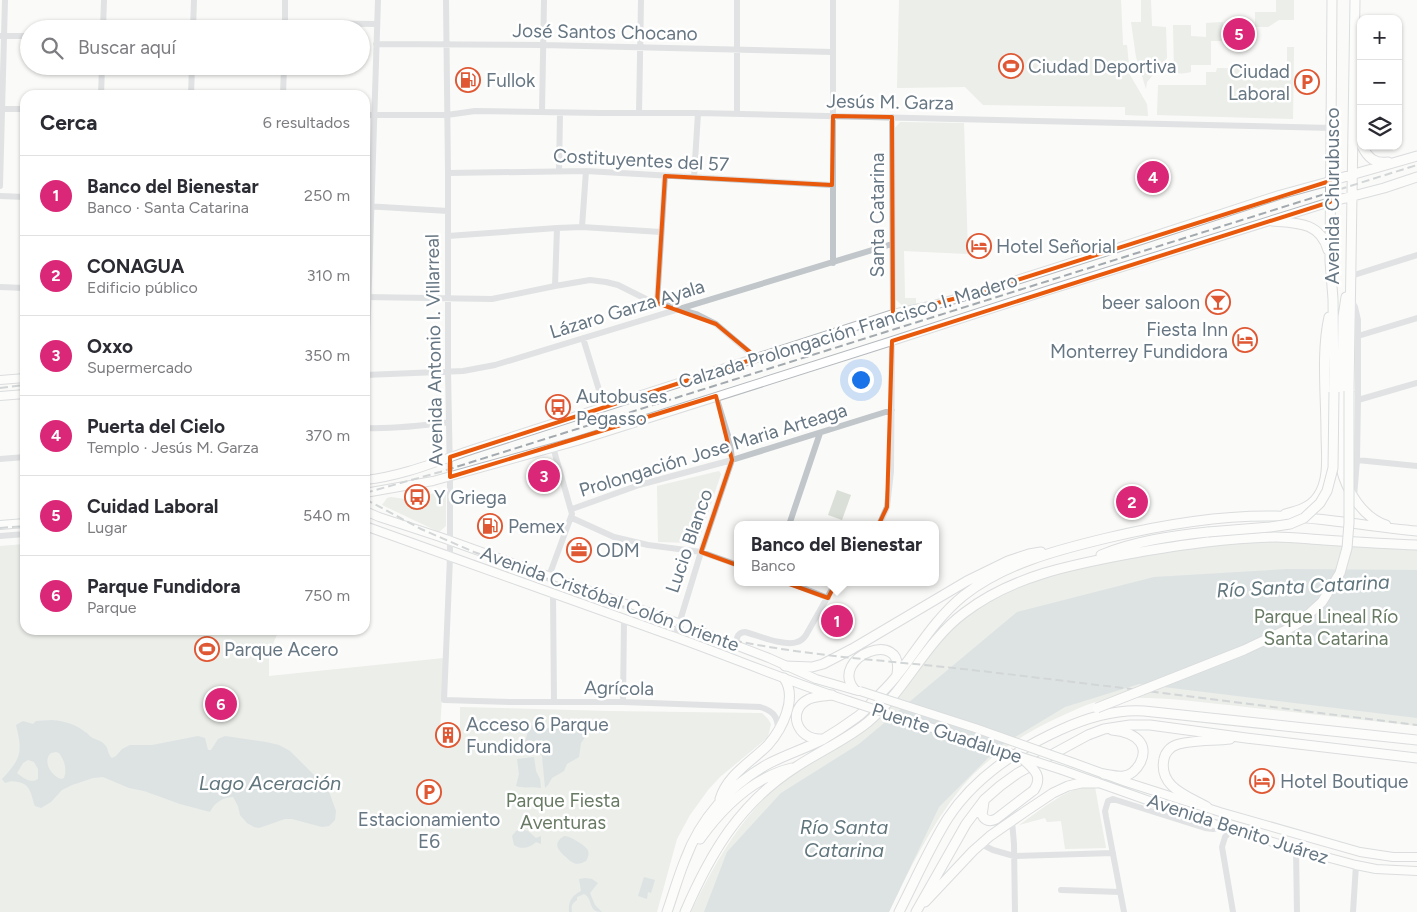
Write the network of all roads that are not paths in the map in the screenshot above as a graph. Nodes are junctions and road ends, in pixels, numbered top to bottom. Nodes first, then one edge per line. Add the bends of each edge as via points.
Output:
1 (5, 0) edge
2 (104, 0) edge
3 (194, 0) edge
4 (285, 0) edge
5 (378, 0) edge
6 (446, 0) edge
7 (544, 0) edge
8 (641, 0) edge
9 (737, 0) edge
10 (833, 0) edge
11 (1332, 0) edge
12 (1354, 0) edge
13 (104, 20) edge
14 (193, 20) edge
15 (285, 20) edge
16 (370, 24) edge
17 (377, 24) junction
18 (2, 36) edge
19 (20, 36) edge
20 (376, 44) junction
21 (446, 44) junction
22 (543, 45) junction
23 (640, 48) junction
24 (736, 51) junction
25 (832, 52) junction
26 (102, 75) edge
27 (192, 75) edge
28 (284, 75) edge
29 (101, 90) edge
30 (191, 90) edge
31 (283, 90) edge
32 (1, 109) edge
33 (20, 109) edge
34 (542, 112) junction
35 (560, 113) junction
36 (639, 113) junction
37 (698, 113) junction
38 (737, 114) junction
39 (370, 115) edge
40 (374, 115) junction
41 (447, 115) junction
42 (1353, 115) junction
43 (833, 116) junction
44 (892, 117) junction
45 (1332, 128) junction
46 (1357, 130) edge
47 (1364, 150) edge
48 (1413, 157) edge
49 (560, 171) junction
50 (586, 171) junction
51 (448, 173) junction
52 (370, 176) edge
53 (665, 176) junction
54 (1352, 176) junction
55 (694, 178) junction
56 (1417, 178) edge
57 (1330, 181) junction
58 (832, 185) junction
59 (0, 186) edge
60 (0, 196) edge
61 (20, 197) edge
62 (1352, 197) junction
63 (1330, 202) junction
64 (370, 206) edge
65 (448, 211) junction
66 (1272, 221) junction
67 (582, 227) junction
68 (557, 228) junction
69 (661, 232) junction
70 (448, 236) junction
71 (892, 244) junction
72 (1417, 255) edge
73 (1330, 261) junction
74 (833, 263) junction
75 (1351, 280) junction
76 (555, 286) junction
77 (0, 287) edge
78 (20, 288) edge
79 (370, 298) edge
80 (1350, 298) junction
81 (448, 299) junction
82 (656, 303) junction
83 (1333, 303) junction
84 (679, 310) junction
85 (892, 314) junction
86 (1417, 318) edge
87 (1358, 336) junction
88 (582, 338) junction
89 (892, 341) junction
90 (755, 359) junction
91 (448, 371) junction
92 (370, 375) edge
93 (20, 378) edge
94 (0, 380) edge
95 (1417, 383) edge
96 (20, 394) edge
97 (0, 396) edge
98 (716, 396) junction
99 (1358, 400) junction
100 (604, 406) junction
101 (892, 410) junction
102 (449, 422) junction
103 (370, 428) edge
104 (820, 433) junction
105 (553, 447) junction
106 (20, 457) edge
107 (450, 457) junction
108 (0, 459) edge
109 (732, 460) junction
110 (1357, 460) junction
111 (1417, 466) edge
112 (450, 477) junction
113 (370, 479) edge
114 (370, 492) edge
115 (1354, 497) junction
116 (572, 509) junction
117 (370, 513) edge
118 (1275, 516) junction
119 (572, 518) junction
120 (790, 521) edge
121 (881, 521) edge
122 (20, 523) edge
123 (0, 525) edge
124 (370, 528) edge
125 (1398, 530) junction
126 (1417, 531) edge
127 (20, 534) edge
128 (0, 536) edge
129 (450, 541) junction
130 (1417, 545) edge
131 (700, 552) junction
132 (1056, 552) junction
133 (450, 557) junction
134 (734, 564) edge
135 (1080, 564) junction
136 (549, 576) junction
137 (798, 586) edge
138 (834, 586) edge
139 (554, 594) junction
140 (828, 598) junction
141 (624, 619) junction
142 (678, 623) junction
143 (674, 637) junction
144 (736, 644) junction
145 (785, 666) junction
146 (897, 675) junction
147 (784, 678) junction
148 (857, 690) junction
149 (832, 695) junction
150 (444, 700) joint
151 (554, 702) junction
152 (623, 702) junction
153 (1078, 722) junction
154 (1104, 729) junction
155 (778, 730) junction
156 (1246, 738) junction
157 (824, 739) junction
158 (1417, 740) edge
159 (1022, 758) junction
160 (1417, 758) edge
161 (1074, 763) joint
162 (796, 767) junction
163 (1062, 770) joint
164 (1104, 774) junction
165 (1097, 783) junction
166 (984, 800) junction
167 (719, 803) junction
168 (1207, 807) junction
169 (1246, 820) junction
170 (1012, 821) junction
171 (1227, 829) junction
172 (981, 844) junction
173 (1296, 849) junction
174 (1113, 853) junction
175 (1014, 856) junction
176 (1417, 857) edge
177 (1356, 865) junction
178 (1417, 870) edge
179 (680, 871) junction
180 (1061, 890) dead end
181 (1120, 892) junction
182 (667, 912) edge
183 (685, 912) edge
184 (899, 912) edge
185 (916, 912) edge
186 (1015, 912) edge
187 (1124, 912) edge
188 (1233, 912) edge
189 (1297, 912) edge
190 (1353, 912) edge

1 - 18 street
2 - 13 street
3 - 14 street
4 - 15 street
5 - 17 street
6 - 21 street, Avenida Antonio I. Villarreal
7 - 22 street
8 - 23 street
9 - 24 street
10 - 25 street
11 - 45 highway, Avenida Churubusco
12 - 42 highway, Avenida Churubusco
16 - 17 street
17 - 20 street
18 - 19 street
18 - 32 street
20 - 21 street, José Santos Chocano
20 - 40 street
21 - 22 street, José Santos Chocano
21 - 41 street, Avenida Antonio I. Villarreal
22 - 23 street, José Santos Chocano
22 - 34 street
23 - 24 street, José Santos Chocano
23 - 36 street
24 - 25 street, José Santos Chocano
24 - 38 street
25 - 43 street
26 - 29 street
27 - 30 street
28 - 31 street
32 - 33 street
32 - 59 street
34 - 35 street, Jesús M. Garza
34 - 41 street, Jesús M. Garza via 475,111
35 - 36 street, Jesús M. Garza
35 - 49 street
36 - 37 street, Jesús M. Garza
37 - 38 street, Jesús M. Garza
37 - 55 street
38 - 43 street, Jesús M. Garza
39 - 40 street, Jesús M. Garza
40 - 41 street, Jesús M. Garza
40 - 52 street
41 - 51 street, Avenida Antonio I. Villarreal
42 - 46 highway
42 - 54 highway, Avenida Churubusco
43 - 44 street, Jesús M. Garza
43 - 58 street
44 - 45 street, Jesús M. Garza
44 - 71 street, Santa Catarina
45 - 57 highway, Avenida Churubusco
47 - 48 highway via 1373,161
48 - 54 highway
49 - 50 street, Costituyentes del 57
49 - 51 street, Costituyentes del 57
50 - 53 street, Costituyentes del 57
50 - 67 street
51 - 65 street, Avenida Antonio I. Villarreal
53 - 55 street, Costituyentes del 57
53 - 69 street
54 - 57 highway
54 - 62 highway, Avenida Churubusco
55 - 58 street, Costituyentes del 57
56 - 62 highway
57 - 63 highway, Avenida Churubusco
57 - 85 main road, Calzada Prolongación Francisco I. Madero via 964,296
58 - 74 street
60 - 61 street
62 - 63 highway
62 - 75 highway, Avenida Churubusco
63 - 66 main road, Calzada Prolongación Francisco I. Madero
63 - 73 highway, Avenida Churubusco
64 - 65 street
65 - 70 street, Avenida Antonio I. Villarreal
66 - 73 highway via 1314,229 1325,241
66 - 89 main road, Calzada Prolongación Francisco I. Madero
67 - 68 street
67 - 69 street
68 - 70 street
68 - 76 street
69 - 82 street
70 - 81 street, Avenida Antonio I. Villarreal
71 - 74 street, Lázaro Garza Ayala
71 - 85 street, Santa Catarina
72 - 75 street
73 - 83 highway, Avenida Churubusco
74 - 84 street, Lázaro Garza Ayala
75 - 80 highway, Avenida Churubusco
75 - 115 highway via 1343,316 1340,457 1343,476
76 - 81 street via 492,299
76 - 82 street via 590,280 606,282
77 - 78 street
79 - 81 street
80 - 87 street via 1357,312
80 - 153 highway, Avenida Churubusco, bridge via 1346,548 1340,573 1322,602 1286,630 1097,708
81 - 91 street, Avenida Antonio I. Villarreal
82 - 84 street
83 - 118 highway via 1325,340 1325,480 1318,496 1304,509
83 - 135 highway, Avenida Churubusco, bridge via 1333,468 1320,504 1304,518 1290,524 1134,543
84 - 88 street, Lázaro Garza Ayala
84 - 90 street via 716,324
85 - 90 main road, Calzada Prolongación Francisco I. Madero
86 - 87 street
87 - 99 street
88 - 91 street, Lázaro Garza Ayala via 495,365
88 - 100 street
89 - 98 main road, Calzada Prolongación Francisco I. Madero
89 - 101 street
90 - 100 main road, Calzada Prolongación Francisco I. Madero
91 - 92 street, Lázaro Garza Ayala
91 - 102 street, Avenida Antonio I. Villarreal
93 - 94 main road
95 - 99 street
96 - 97 main road
98 - 105 main road, Calzada Prolongación Francisco I. Madero
98 - 109 street, Lucio Blanco
99 - 110 street
100 - 107 main road, Calzada Prolongación Francisco I. Madero
101 - 104 street, Prolongación Jose Maria Arteaga
101 - 121 street via 890,495
102 - 103 street via 410,428
102 - 107 street, Avenida Antonio I. Villarreal
104 - 109 street, Prolongación Jose Maria Arteaga
104 - 120 street
105 - 112 main road, Calzada Prolongación Francisco I. Madero
105 - 116 street
106 - 108 street
107 - 112 street, Avenida Antonio I. Villarreal
107 - 113 main road, Calzada Prolongación Francisco I. Madero via 402,473
109 - 116 street, Prolongación Jose Maria Arteaga via 639,485
109 - 131 street, Lucio Blanco
110 - 111 street
110 - 115 street
112 - 114 main road, Calzada Prolongación Francisco I. Madero
112 - 129 street, Avenida Antonio I. Villarreal
115 - 125 highway via 1373,519
116 - 119 street
117 - 129 main road, Avenida Cristóbal Colón Oriente
118 - 125 highway
118 - 132 highway via 1182,523
119 - 131 street via 614,537
119 - 136 street
122 - 123 main road
124 - 133 main road, Avenida Cristóbal Colón Oriente
125 - 126 highway
127 - 128 street
129 - 133 street, Avenida Antonio I. Villarreal
129 - 136 main road, Avenida Cristóbal Colón Oriente
130 - 135 highway via 1278,537 1239,538
131 - 134 street
131 - 142 street, Lucio Blanco
132 - 145 highway via 1029,554 994,567 823,664
132 - 146 highway via 1006,570 966,594 946,612
133 - 139 main road, Avenida Cristóbal Colón Oriente
133 - 150 street, Avenida Antonio I. Villarreal
135 - 162 highway via 1022,580 978,602 946,629 898,692 870,720 847,738
136 - 142 main road, Avenida Cristóbal Colón Oriente
137 - 140 street
138 - 140 street
139 - 141 main road, Avenida Cristóbal Colón Oriente
139 - 151 street
140 - 144 street via 806,635 797,642 786,643 745,632 737,635
141 - 143 main road, Avenida Cristóbal Colón Oriente
141 - 152 street
142 - 143 street, Lucio Blanco
142 - 144 main road, Avenida Cristóbal Colón Oriente
143 - 147 main road, Avenida Cristóbal Colón Oriente
144 - 145 main road, Avenida Cristóbal Colón Oriente
145 - 148 main road, Avenida Cristóbal Colón Oriente via 816,679
146 - 148 highway via 898,662 892,653 884,650 869,652 860,657 850,670 850,684
146 - 157 highway via 860,715
147 - 149 main road, Avenida Cristóbal Colón Oriente
147 - 155 highway via 790,700
148 - 161 main road, Puente Guadalupe, bridge
149 - 157 highway via 810,698 797,714 798,726 803,733 814,739
149 - 159 main road, Puente Guadalupe, bridge
150 - 151 street, Agrícola
151 - 152 street, Agrícola
152 - 155 street, Agrícola via 760,707 775,716
153 - 158 highway via 1114,712 1137,710
153 - 184 highway via 1013,755 974,787 942,829
154 - 156 highway via 1150,725
154 - 164 highway via 1133,736 1143,750 1140,764 1133,772 1123,776
154 - 166 highway via 1018,773
155 - 167 highway via 768,745 729,781
156 - 160 highway
156 - 168 highway via 1177,744 1164,756 1166,779 1176,790
157 - 167 highway via 762,768
159 - 163 main road, Puente Guadalupe, bridge
159 - 166 highway, bridge via 1038,777 1034,790 991,821 982,815
161 - 164 main road, Avenida Benito Juárez
162 - 179 highway via 775,772 737,798 705,832
162 - 183 highway via 764,791 732,826 707,863
163 - 165 main road, Avenida Benito Juárez
164 - 168 main road, Avenida Benito Juárez
165 - 170 highway via 1081,783 1061,789
165 - 171 main road, Avenida Benito Juárez
166 - 185 highway via 966,824
167 - 179 highway via 695,838
168 - 169 main road, Avenida Benito Juárez
169 - 171 main road
169 - 176 main road, Avenida Benito Juárez via 1360,852
170 - 172 highway
170 - 175 street
171 - 173 main road, Avenida Benito Juárez
171 - 174 street via 1205,828 1114,799 1108,801 1105,810
171 - 188 street via 1222,847
172 - 175 street
172 - 185 highway
173 - 177 main road, Avenida Benito Juárez
173 - 189 street
174 - 175 street
174 - 181 street
175 - 186 street
177 - 178 main road, Avenida Benito Juárez
177 - 190 street
179 - 182 highway
180 - 181 street
181 - 187 street

